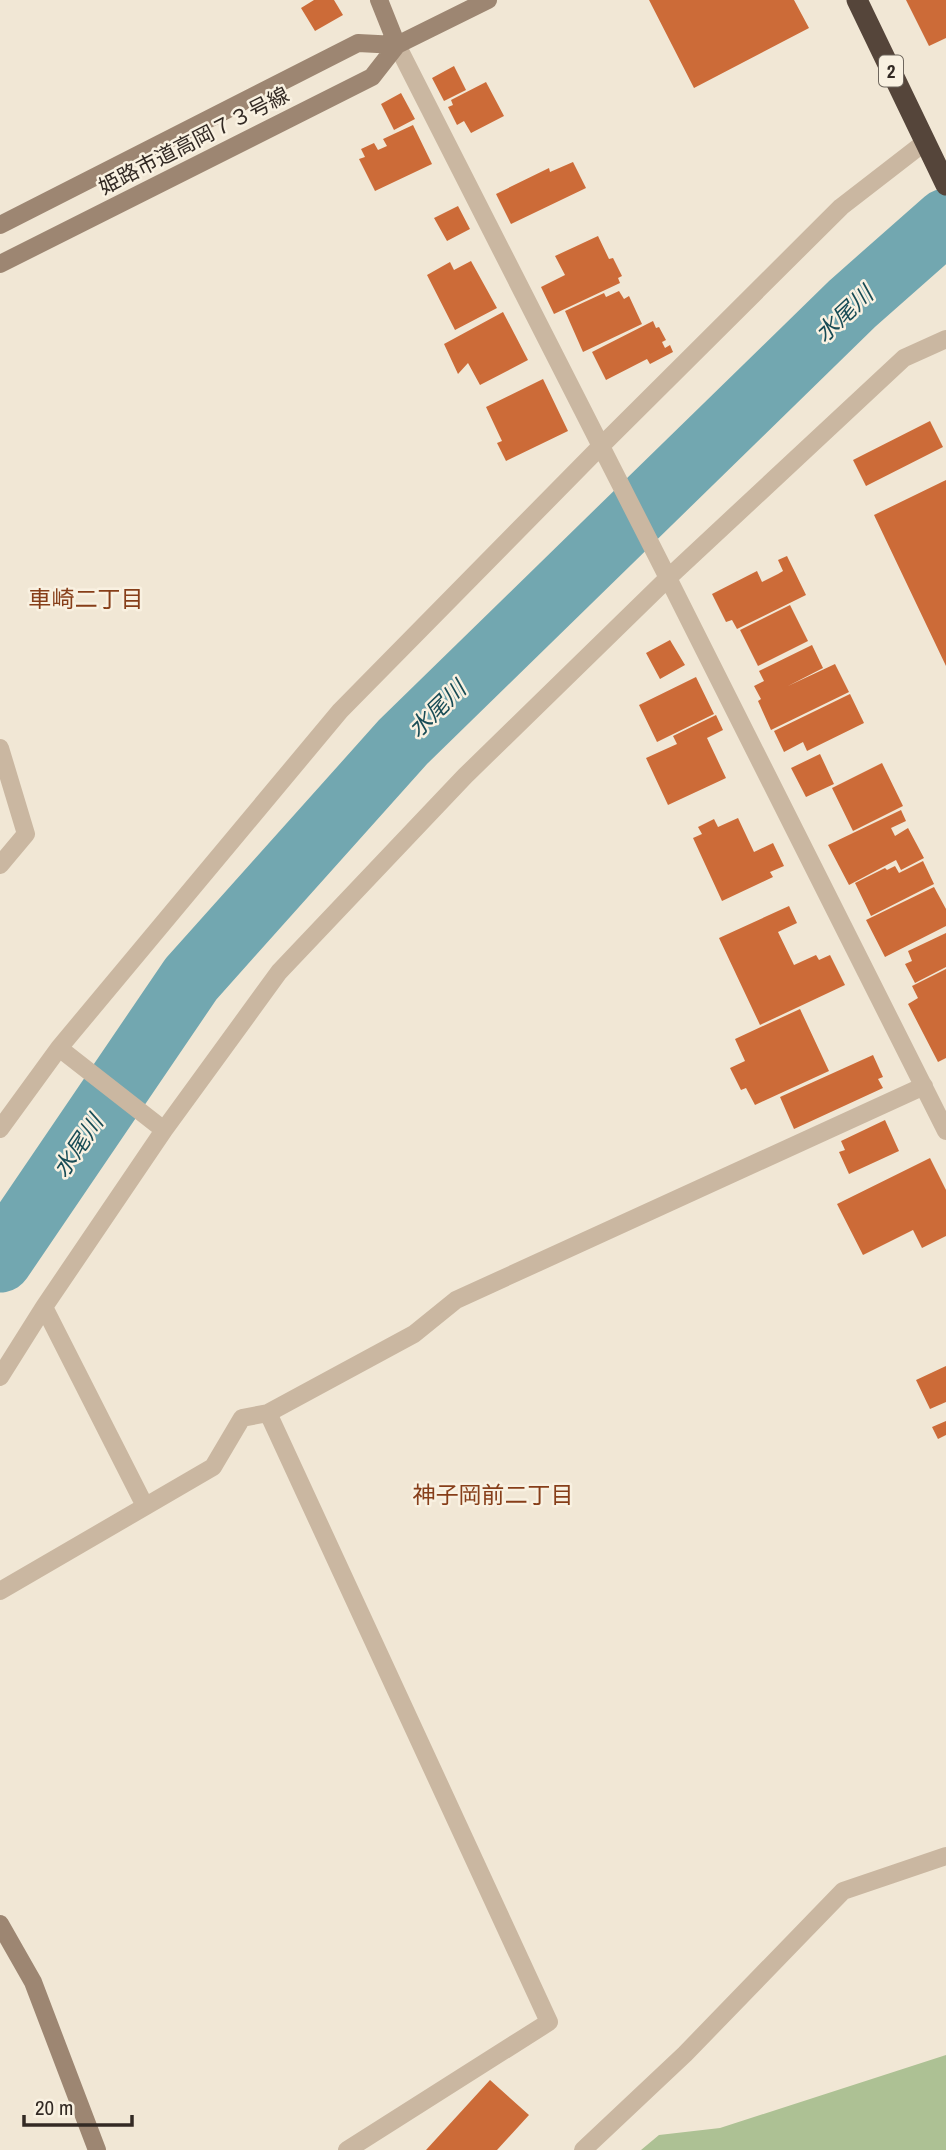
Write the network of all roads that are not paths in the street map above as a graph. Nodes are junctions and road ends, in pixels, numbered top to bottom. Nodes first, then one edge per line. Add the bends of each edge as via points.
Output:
1 (379, 0) edge
2 (488, 0) edge
3 (857, 0) edge
4 (397, 45) junction
5 (925, 142) junction
6 (946, 185) edge
7 (0, 225) edge
8 (0, 264) edge
9 (946, 339) edge
10 (601, 446) junction
11 (668, 578) junction
12 (0, 748) edge
13 (0, 865) edge
14 (59, 1048) junction
15 (924, 1086) junction
16 (0, 1129) edge
17 (164, 1130) junction
18 (946, 1131) edge
19 (44, 1307) junction
20 (0, 1377) edge
21 (268, 1413) junction
22 (145, 1506) junction
23 (0, 1591) edge
24 (946, 1856) edge
25 (0, 1924) edge
26 (97, 2150) edge
27 (347, 2150) edge
28 (583, 2150) edge

1 - 4 street
2 - 4 street, 姫路市道高岡７３号線
3 - 5 highway, 2
4 - 7 street, 姫路市道高岡７３号線 via 358,43
4 - 8 street, 姫路市道高岡７３号線 via 372,78
4 - 10 street
5 - 6 highway, 2
5 - 10 street via 841,207
9 - 11 street via 905,358
10 - 11 street
10 - 14 street via 340,711
11 - 15 street
11 - 17 street via 466,776 279,972
12 - 13 street via 26,834
14 - 16 street
14 - 17 street
15 - 18 street
15 - 21 street via 456,1300 414,1334
17 - 19 street
19 - 20 street
19 - 22 street
21 - 22 street via 242,1418 214,1467
21 - 27 street via 549,2022
22 - 23 street
24 - 28 street via 843,1891 685,2054
25 - 26 street via 33,1982

